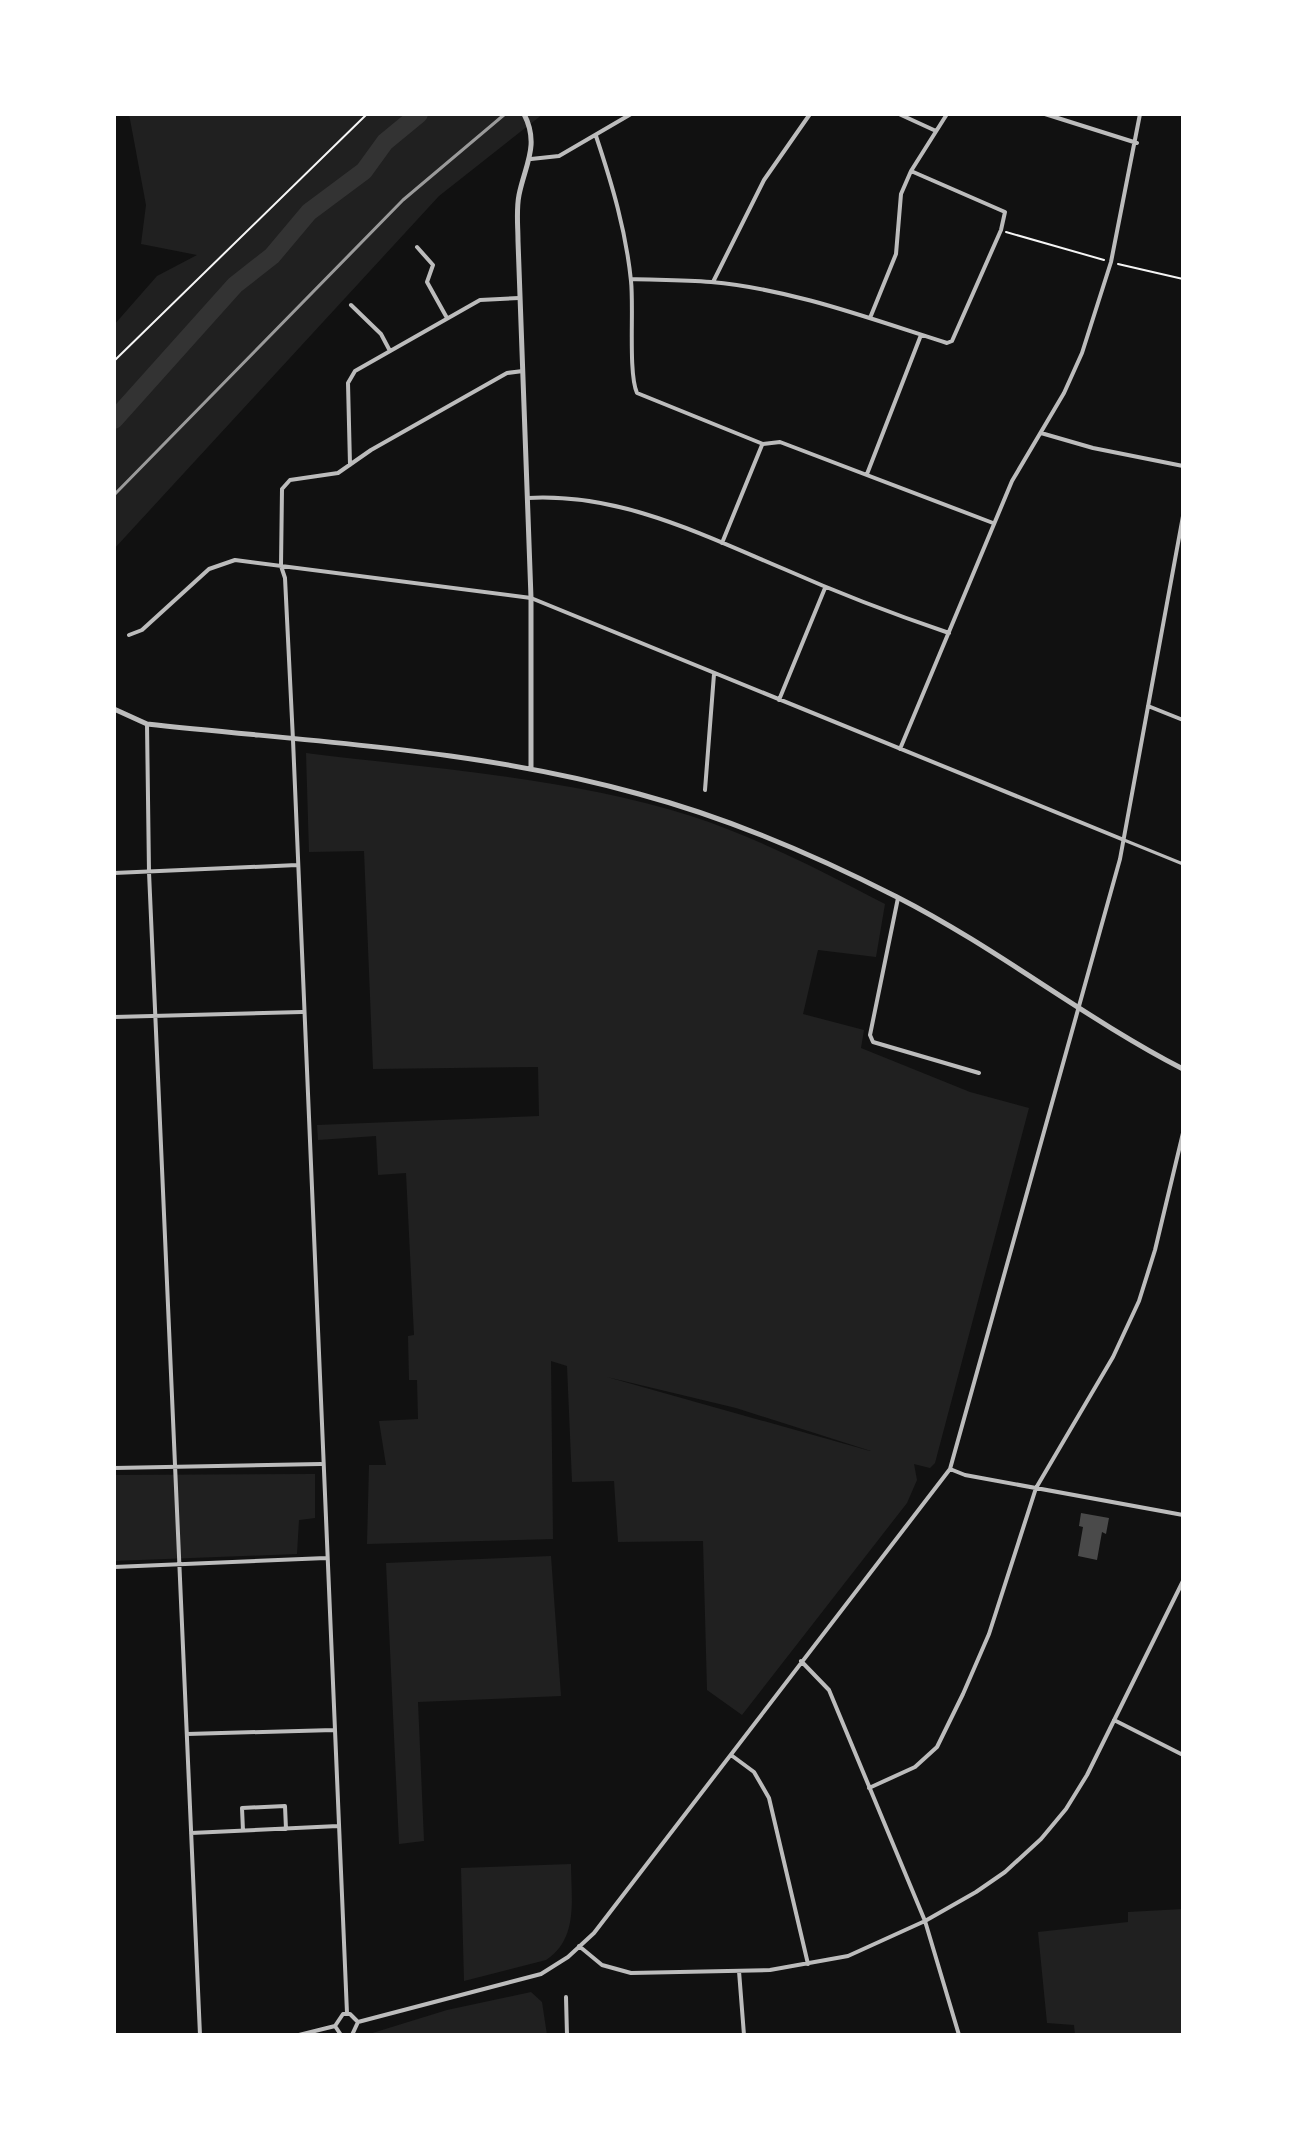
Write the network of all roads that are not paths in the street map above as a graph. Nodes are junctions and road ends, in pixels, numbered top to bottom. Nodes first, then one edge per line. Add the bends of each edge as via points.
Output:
1 (524, 114) edge
2 (631, 114) edge
3 (810, 114) edge
4 (899, 114) edge
5 (947, 114) edge
6 (1045, 114) edge
7 (1140, 114) edge
8 (936, 131) junction
9 (596, 136) junction
10 (1137, 143) junction
11 (531, 159) junction
12 (911, 171) junction
13 (417, 247) dead end
14 (631, 279) junction
15 (713, 282) junction
16 (519, 298) junction
17 (351, 305) dead end
18 (447, 318) junction
19 (870, 318) junction
20 (921, 335) junction
21 (390, 351) junction
22 (523, 371) junction
23 (1041, 433) junction
24 (763, 444) junction
25 (350, 465) junction
26 (1183, 466) edge
27 (867, 474) junction
28 (528, 498) junction
29 (1183, 516) edge
30 (993, 523) junction
31 (1182, 527) edge
32 (722, 543) junction
33 (281, 566) junction
34 (825, 587) junction
35 (531, 598) junction
36 (949, 633) junction
37 (129, 635) dead end
38 (714, 674) junction
39 (779, 700) junction
40 (1148, 706) junction
41 (114, 709) edge
42 (1183, 720) edge
43 (147, 724) junction
44 (293, 740) junction
45 (900, 749) junction
46 (531, 769) junction
47 (705, 790) dead end
48 (1124, 840) junction
49 (1183, 864) edge
50 (297, 865) junction
51 (149, 872) junction
52 (114, 873) edge
53 (898, 898) junction
54 (1079, 1007) junction
55 (302, 1012) junction
56 (114, 1017) edge
57 (156, 1017) junction
58 (1183, 1069) edge
59 (979, 1073) dead end
60 (1183, 1133) edge
61 (321, 1464) junction
62 (177, 1467) junction
63 (114, 1468) edge
64 (950, 1469) junction
65 (1036, 1488) junction
66 (1183, 1515) edge
67 (326, 1558) junction
68 (179, 1566) junction
69 (114, 1567) edge
70 (1183, 1581) edge
71 (801, 1661) junction
72 (1114, 1720) junction
73 (334, 1730) junction
74 (187, 1734) junction
75 (730, 1754) junction
76 (1183, 1755) edge
77 (869, 1788) junction
78 (338, 1826) junction
79 (286, 1829) junction
80 (243, 1831) junction
81 (191, 1833) junction
82 (925, 1921) junction
83 (579, 1946) junction
84 (808, 1964) junction
85 (739, 1971) junction
86 (566, 1997) dead end
87 (347, 2013) junction
88 (358, 2022) junction
89 (335, 2026) junction
90 (200, 2035) edge
91 (299, 2035) edge
92 (341, 2035) edge
93 (352, 2035) edge
94 (567, 2035) edge
95 (744, 2035) edge
96 (959, 2035) edge

1 - 11 street via 532,137
2 - 9 street
3 - 15 street via 757,191
4 - 8 street
5 - 8 street
6 - 10 street
7 - 10 street
8 - 12 street
9 - 11 street via 559,156
9 - 14 street via 616,195
10 - 23 street via 1111,262 1082,353
11 - 16 street via 518,197
12 - 19 street via 897,213 896,254
12 - 20 street via 1001,208 1006,220 952,341
13 - 18 street via 433,265 427,282
14 - 15 street
14 - 24 street via 637,393
15 - 19 street
16 - 18 street via 480,300
16 - 22 street
17 - 21 street via 381,334
18 - 21 street
19 - 20 street
20 - 27 street
21 - 25 street via 350,376
22 - 25 street via 507,373
22 - 28 street
23 - 26 street
23 - 30 street
24 - 27 street via 780,442
24 - 32 street
25 - 33 street via 338,473 284,483
27 - 30 street
28 - 32 street via 561,496 623,507
28 - 35 street
29 - 31 street
30 - 36 street
31 - 40 street
32 - 34 street
33 - 35 street
33 - 37 street via 235,560 216,564 142,630
33 - 44 street
34 - 36 street
34 - 39 street
35 - 38 street
35 - 46 street
36 - 45 street
38 - 39 street
38 - 47 street
39 - 45 street
40 - 42 street
40 - 48 street
41 - 43 street
43 - 44 street
43 - 51 street
44 - 46 street
44 - 50 street
45 - 48 street
46 - 53 street via 698,812
48 - 49 street
48 - 54 street
50 - 51 street
50 - 55 street
51 - 52 street
51 - 57 street
53 - 54 street
53 - 59 street via 870,1035 873,1042
54 - 58 street
54 - 64 street
55 - 57 street
55 - 61 street
56 - 57 street
57 - 62 street
60 - 65 street via 1139,1301 1113,1357
61 - 62 street
61 - 67 street
62 - 63 street
62 - 68 street
64 - 65 street
64 - 71 street
65 - 66 street
65 - 77 street via 989,1634 937,1747 915,1767
67 - 68 street
67 - 73 street
68 - 69 street
68 - 74 street
70 - 72 street
71 - 75 street
71 - 77 street via 829,1690
72 - 76 street
72 - 82 street via 1087,1775 1041,1839 1005,1872
73 - 74 street
73 - 78 street
74 - 81 street
75 - 83 street
75 - 84 street via 754,1772 769,1798
77 - 82 street
78 - 79 street
78 - 87 street
79 - 80 street
79 - 80 street via 285,1806 242,1808
80 - 81 street
81 - 90 street
82 - 84 street via 848,1956
82 - 96 street
83 - 85 street via 602,1965 631,1973
83 - 88 street via 541,1974
84 - 85 street
85 - 95 street
86 - 94 street
87 - 88 street
87 - 89 street
88 - 93 street
89 - 91 street
89 - 92 street

